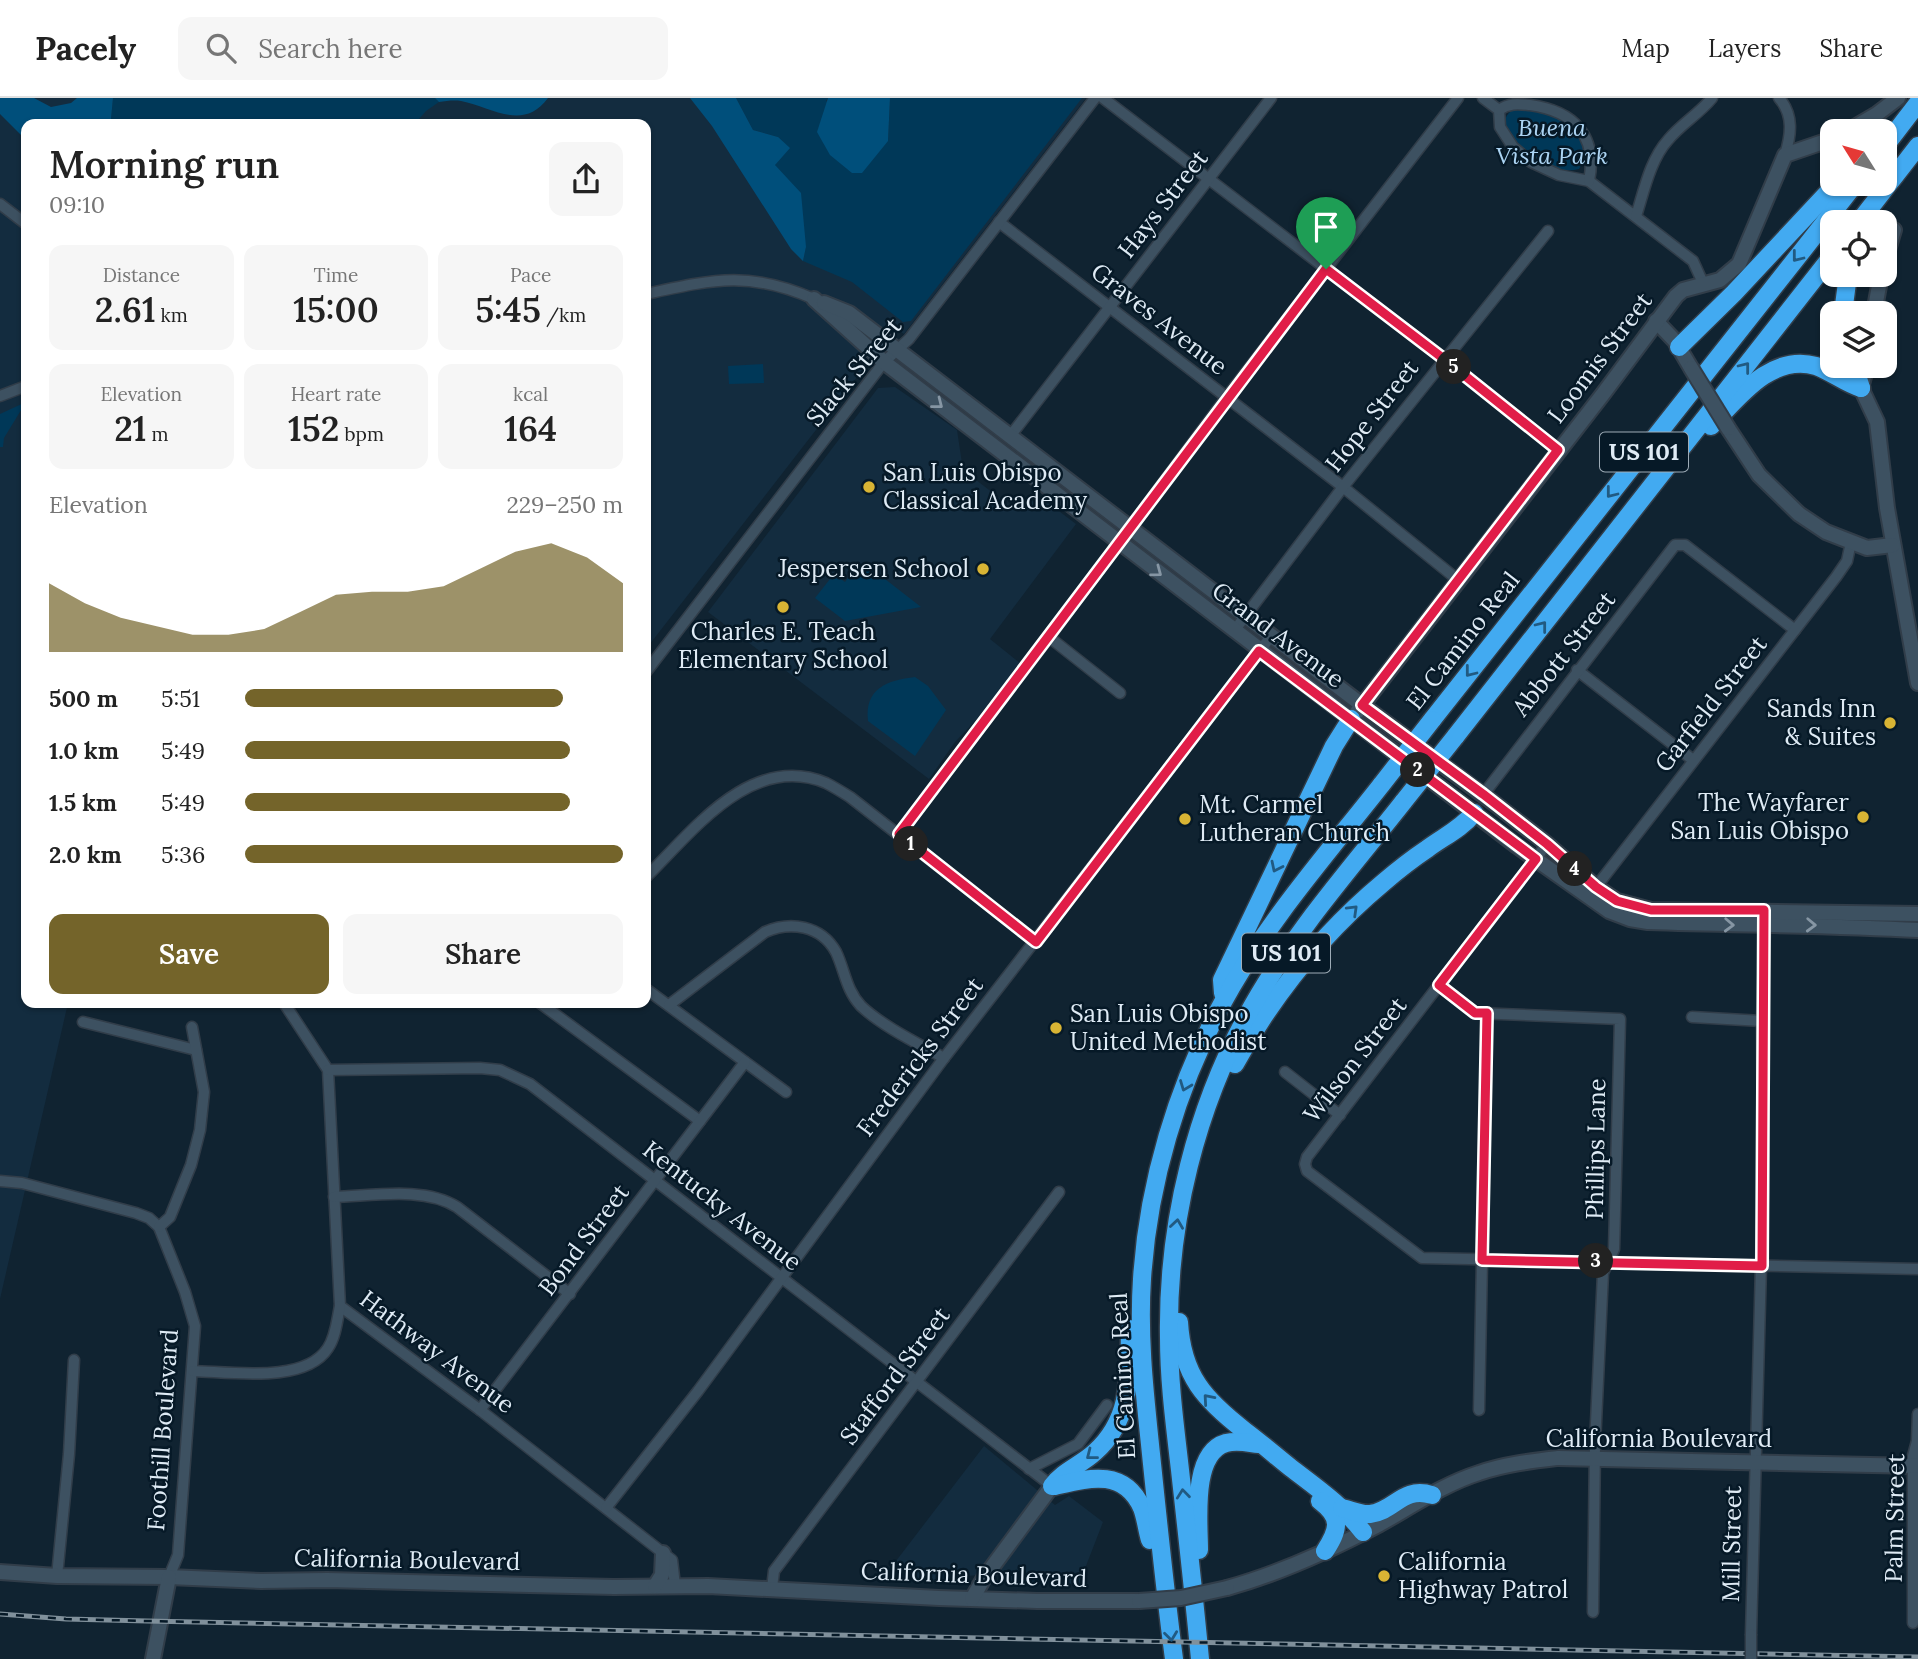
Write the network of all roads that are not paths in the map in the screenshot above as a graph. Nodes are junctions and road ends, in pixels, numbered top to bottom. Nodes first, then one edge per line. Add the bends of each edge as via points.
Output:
1 (1095, 98) edge
2 (1103, 98) edge
3 (1271, 98) edge
4 (1458, 98) edge
5 (1483, 98) edge
6 (1712, 98) edge
7 (1779, 98) edge
8 (1898, 98) edge
9 (1914, 108) edge
10 (1499, 110) junction
11 (1869, 119) edge
12 (1897, 123) edge
13 (1897, 130) edge
14 (1820, 143) edge
15 (1918, 146) edge
16 (1785, 155) junction
17 (1897, 173) edge
18 (1208, 179) junction
19 (1589, 181) junction
20 (1825, 196) edge
21 (1846, 196) edge
22 (1879, 196) edge
23 (0, 204) edge
24 (1868, 210) edge
25 (1636, 216) junction
26 (21, 220) edge
27 (999, 222) junction
28 (1548, 231) dead end
29 (1326, 269) junction
30 (1820, 271) edge
31 (1703, 283) junction
32 (651, 293) edge
33 (814, 299) junction
34 (1109, 308) junction
35 (1656, 321) junction
36 (1679, 347) junction
37 (896, 349) junction
38 (1444, 359) junction
39 (884, 362) junction
40 (1858, 378) edge
41 (1864, 378) edge
42 (21, 388) edge
43 (1861, 388) junction
44 (0, 396) edge
45 (1226, 398) junction
46 (1011, 435) junction
47 (1687, 440) junction
48 (1558, 450) junction
49 (1343, 487) junction
50 (1131, 527) junction
51 (1851, 542) junction
52 (1119, 543) junction
53 (1893, 545) junction
54 (1458, 580) junction
55 (1246, 614) junction
56 (1796, 630) junction
57 (1234, 631) junction
58 (1272, 635) junction
59 (1049, 637) junction
60 (1259, 651) junction
61 (651, 665) edge
62 (1577, 670) junction
63 (1918, 683) edge
64 (1120, 693) dead end
65 (1357, 712) junction
66 (1693, 761) junction
67 (1483, 794) junction
68 (1474, 813) junction
69 (899, 834) junction
70 (1547, 844) junction
71 (1536, 859) junction
72 (651, 872) edge
73 (1596, 887) junction
74 (1764, 910) junction
75 (1918, 914) edge
76 (1765, 926) junction
77 (1918, 930) edge
78 (1036, 942) junction
79 (1439, 985) junction
80 (651, 993) edge
81 (1223, 1001) junction
82 (668, 1005) junction
83 (287, 1008) edge
84 (547, 1008) edge
85 (1487, 1013) junction
86 (1692, 1017) dead end
87 (1762, 1021) junction
88 (83, 1022) dead end
89 (192, 1027) dead end
90 (196, 1050) junction
91 (944, 1058) junction
92 (745, 1062) junction
93 (328, 1070) junction
94 (1285, 1072) dead end
95 (786, 1092) dead end
96 (1340, 1115) junction
97 (700, 1121) junction
98 (1201, 1124) junction
99 (0, 1181) edge
100 (656, 1181) junction
101 (1059, 1192) dead end
102 (334, 1197) junction
103 (159, 1227) junction
104 (1482, 1260) junction
105 (1608, 1261) junction
106 (1762, 1266) junction
107 (1918, 1269) edge
108 (781, 1278) junction
109 (1142, 1280) junction
110 (1170, 1292) junction
111 (570, 1294) junction
112 (340, 1306) junction
113 (74, 1360) dead end
114 (193, 1371) junction
115 (917, 1383) junction
116 (1107, 1405) dead end
117 (480, 1410) junction
118 (1479, 1410) dead end
119 (1918, 1414) edge
120 (1259, 1444) junction
121 (1277, 1457) junction
122 (1596, 1459) junction
123 (1755, 1462) junction
124 (1916, 1466) edge
125 (1030, 1469) junction
126 (1052, 1486) junction
127 (1432, 1495) junction
128 (606, 1508) junction
129 (1342, 1508) junction
130 (1363, 1532) junction
131 (1325, 1551) junction
132 (663, 1553) junction
133 (1162, 1564) junction
134 (0, 1572) edge
135 (57, 1576) junction
136 (169, 1577) junction
137 (655, 1586) junction
138 (675, 1586) junction
139 (772, 1588) junction
140 (972, 1599) junction
141 (1194, 1599) junction
142 (1593, 1612) dead end
143 (1913, 1623) dead end
144 (153, 1659) edge
145 (1174, 1659) edge
146 (1200, 1659) edge
147 (1751, 1659) edge

1 - 27 street, Slack Street
2 - 18 street
3 - 18 street, Hays Street
4 - 29 street
5 - 10 street
6 - 25 street via 1661,149
7 - 16 street via 1790,120
8 - 11 street
9 - 12 highway
9 - 13 highway
10 - 19 street via 1500,127 1513,147 1531,162
10 - 19 street via 1512,104 1544,107 1574,123 1590,148
14 - 16 street
15 - 17 highway
16 - 31 street, Loomis Street via 1743,259 1720,281
18 - 29 street
18 - 34 street, Hays Street
19 - 25 street
20 - 36 highway
21 -> 81 highway, El Camino Real / US 101, bridge via 1284,910
22 - 24 highway
23 - 26 street
25 - 31 street via 1693,261
27 - 34 street, Graves Avenue
27 - 37 street, Slack Street via 909,339
28 - 38 street, Hope Street
29 - 38 street
29 - 45 street
47 -> 30 highway, El Camino Real / US 101
31 - 35 street, Loomis Street via 1676,296
32 - 33 street, Grand Avenue via 736,279 763,281
33 - 37 street, Grand Avenue via 849,313
33 - 39 street, Grand Avenue
34 - 45 street, Graves Avenue
34 - 46 street, Hays Street
35 - 36 street
35 - 48 street, Loomis Street
36 - 51 street, bridge via 1759,475 1819,529
37 - 39 street, Slack Street
37 - 46 street, Grand Avenue
38 - 48 street
38 - 49 street, Hope Street
39 -> 52 street, Grand Avenue
39 - 61 street, Slack Street
40 - 43 highway
41 - 43 street
42 - 44 street
43 - 47 highway via 1814,366 1779,367 1753,384 1702,436
43 - 53 street via 1877,422
45 - 49 street, Graves Avenue
45 - 50 street
46 - 50 street, Grand Avenue
98 -> 47 highway, El Camino Real / US 101, bridge via 1234,1042 1309,922
48 - 54 street, Loomis Street
49 - 54 street, Graves Avenue
49 - 55 street, Hope Street
50 - 52 street
50 - 55 street, Grand Avenue
51 - 53 street via 1867,548
51 - 56 street, Garfield Street via 1847,561
52 -> 57 street, Grand Avenue
52 - 59 street
53 - 63 street
54 - 65 street, Loomis Street
55 - 57 street, Hope Street
55 - 58 street, Grand Avenue
56 - 62 street, Abbott Street via 1680,543
56 - 66 street, Garfield Street
57 - 60 street, Grand Avenue
58 - 60 street, Fredericks Street
58 - 65 street, Grand Avenue
59 - 64 street
59 - 69 street
60 - 65 street, Grand Avenue
60 - 78 street, Fredericks Street
62 - 66 street
62 - 67 street, Abbott Street
65 - 67 street, Grand Avenue
65 - 68 street, Grand Avenue
65 -> 81 highway via 1334,746 1222,980
66 - 73 street, Garfield Street
67 - 68 street
67 - 70 street, Grand Avenue
68 - 71 street, Grand Avenue
98 -> 68 highway via 1264,1017 1328,935 1382,884
69 - 72 street via 825,783 769,778 742,788 720,805
69 - 78 street
70 - 71 street, Wilson Street
70 - 73 street, Grand Avenue
71 -> 76 street, Grand Avenue via 1597,904 1630,919
71 - 79 street, Wilson Street
73 - 74 street, Grand Avenue via 1617,901 1651,910
74 - 75 street, Grand Avenue
74 - 76 street
76 -> 77 street, Grand Avenue
76 - 87 street, Mill Street
78 - 91 street, Fredericks Street
79 - 85 street via 1475,1013
79 - 96 street, Wilson Street
80 - 82 street
81 -> 109 highway, El Camino Real / US 101 via 1172,1124 1154,1192
82 - 91 street via 765,932 795,925 830,943 850,991 867,1012
82 - 92 street
83 - 93 street
84 - 97 street
85 - 104 street
85 - 105 street, Phillips Lane via 1620,1019 1614,1249
86 - 87 street
87 - 106 street, Mill Street
88 - 90 street
89 - 90 street
90 - 103 street via 204,1092 200,1130 170,1217
91 - 108 street, Fredericks Street
92 - 95 street
92 - 97 street, Bond Street
93 - 100 street, Kentucky Avenue via 500,1070 530,1084
93 - 102 street, Hathway Avenue
94 - 96 street
96 - 104 street, Wilson Street via 1307,1157 1307,1171 1422,1258
97 - 100 street, Bond Street
110 -> 98 highway, El Camino Real / US 101 via 1179,1213
99 - 103 street via 136,1213
100 - 108 street, Kentucky Avenue
100 - 111 street, Bond Street
101 - 115 street, Stafford Street
102 - 111 street via 419,1194 443,1199
102 - 112 street, Hathway Avenue
103 - 114 street, Foothill Boulevard via 195,1326
104 - 105 street
104 - 118 street
105 - 106 street
105 - 122 street, Phillips Lane via 1603,1273
106 - 107 street
106 - 123 street, Mill Street
108 - 115 street, Kentucky Avenue
108 - 128 street, Fredericks Street
109 -> 126 highway via 1133,1293 1128,1395 1120,1419 1098,1450 1059,1476
109 - 133 highway, El Camino Real / US 101 via 1141,1350
120 -> 110 highway via 1215,1408 1194,1381 1183,1354 1179,1314
141 -> 110 highway, El Camino Real / US 101 via 1170,1362
111 - 117 street, Bond Street
112 - 114 street via 329,1347 303,1368 285,1373
112 - 117 street, Hathway Avenue
113 - 135 street
114 - 136 street, Foothill Boulevard via 178,1555
115 - 125 street, Kentucky Avenue
115 - 139 street, Stafford Street via 774,1571
116 - 125 street via 1078,1444
117 - 128 street, Hathway Avenue
119 - 124 street, Palm Street
120 - 121 highway
120 - 141 highway via 1220,1445 1204,1466
121 - 129 highway
121 - 131 highway via 1283,1472 1336,1517 1336,1531
122 - 123 street, California Boulevard
122 - 127 street, California Boulevard via 1558,1458 1500,1466
122 - 142 street, Phillips Lane
123 - 124 street, California Boulevard
123 - 147 street, Mill Street, bridge
124 - 143 street, Palm Street
125 - 126 street, Kentucky Avenue
126 - 133 highway via 1095,1477 1123,1486 1142,1508
126 - 140 street
127 - 129 highway via 1409,1494 1370,1514
127 - 130 street, California Boulevard
128 - 132 street, Hathway Avenue
129 - 130 highway
130 - 131 street, California Boulevard
131 - 140 street, California Boulevard, bridge via 1278,1573 1181,1598 1099,1602
132 - 137 street via 662,1575
132 - 138 street via 672,1560
133 -> 145 highway, El Camino Real / US 101
134 - 135 street, California Boulevard
135 - 136 street, California Boulevard
136 - 137 street, California Boulevard
136 - 144 street, Foothill Boulevard
137 - 138 street, California Boulevard
138 - 139 street, California Boulevard
139 - 140 street, California Boulevard
141 - 146 highway, El Camino Real / US 101

